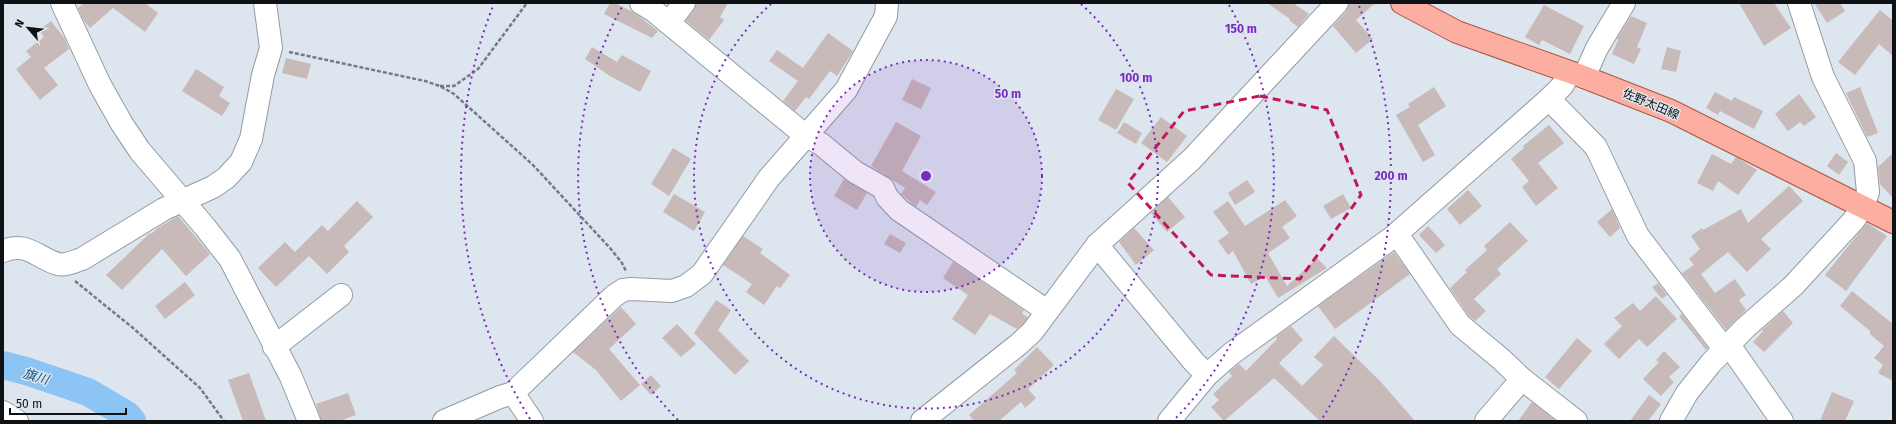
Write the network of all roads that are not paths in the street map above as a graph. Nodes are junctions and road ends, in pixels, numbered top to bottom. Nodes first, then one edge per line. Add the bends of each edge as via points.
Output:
1 (62, 3) edge
2 (265, 3) edge
3 (641, 3) edge
4 (684, 3) edge
5 (887, 3) edge
6 (1337, 3) edge
7 (1402, 3) edge
8 (1624, 3) edge
9 (1799, 3) edge
10 (669, 23) junction
11 (1577, 75) junction
12 (1549, 99) junction
13 (806, 136) junction
14 (182, 201) junction
15 (1863, 207) junction
16 (1893, 222) edge
17 (1397, 234) junction
18 (1097, 245) junction
19 (3, 251) edge
20 (341, 295) dead end
21 (1047, 311) junction
22 (274, 347) junction
23 (1726, 347) junction
24 (1207, 375) junction
25 (1522, 380) junction
26 (513, 393) junction
27 (3, 412) edge
28 (17, 421) edge
29 (309, 421) edge
30 (444, 421) edge
31 (532, 421) edge
32 (922, 421) edge
33 (1169, 421) edge
34 (1486, 421) edge
35 (1576, 421) edge
36 (1671, 421) edge
37 (1782, 421) edge

1 - 14 street via 122,124 140,151
2 - 14 street via 271,48 263,75 251,139 241,162 234,170 219,182
3 - 10 street
4 - 10 street
5 - 13 street via 886,16 846,90
6 - 18 street via 1192,159
7 - 11 main road, 佐野太田線 via 1457,32
8 - 11 street
9 - 15 street via 1823,77 1865,162 1868,192
10 - 13 street
11 - 12 street
11 - 15 main road, 佐野太田線 via 1670,111
12 - 17 street
12 - 23 street via 1596,147 1638,236
13 - 21 street via 821,144 855,172 883,188 887,197 899,210
13 - 26 street via 769,178 702,274 686,286 672,291 623,290
14 - 19 street via 127,230 82,259 67,264 59,264 23,247
14 - 22 street via 230,259
15 - 16 main road, 佐野太田線
15 - 23 street via 1793,286
17 - 24 street via 1231,354
17 - 25 street via 1460,324 1502,359
18 - 21 street
18 - 24 street
20 - 22 street
21 - 32 street via 1020,344
22 - 29 street via 291,377
23 - 36 street via 1687,393
23 - 37 street via 1734,352
24 - 33 street
25 - 34 street
25 - 35 street
26 - 30 street
26 - 31 street
27 - 28 street

